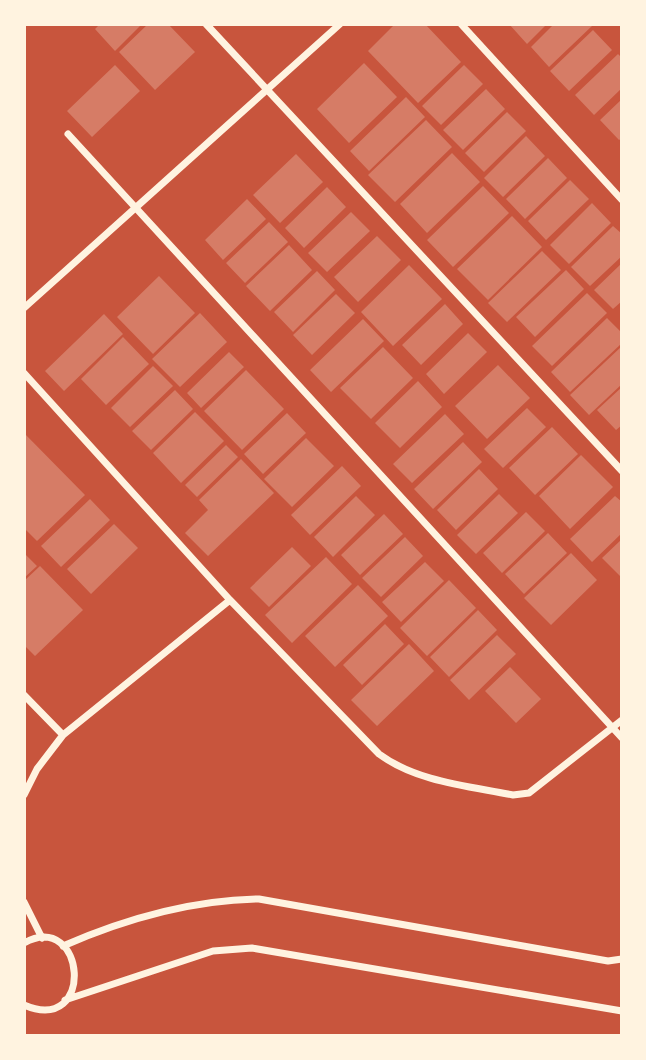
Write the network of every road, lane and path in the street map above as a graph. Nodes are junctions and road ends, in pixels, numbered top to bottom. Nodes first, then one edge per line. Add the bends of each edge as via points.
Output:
1 (206, 24) edge
2 (340, 24) edge
3 (461, 24) edge
4 (268, 92) junction
5 (68, 134) dead end
6 (621, 200) edge
7 (135, 208) junction
8 (24, 308) edge
9 (24, 373) edge
10 (621, 471) edge
11 (230, 600) junction
12 (24, 695) edge
13 (621, 720) edge
14 (612, 728) junction
15 (63, 735) junction
16 (621, 738) edge
17 (24, 795) edge
18 (24, 902) edge
19 (42, 938) junction
20 (24, 943) edge
21 (64, 946) junction
22 (621, 959) edge
23 (65, 1000) junction
24 (25, 1005) edge
25 (621, 1011) edge

1 - 4 street
2 - 4 street
3 - 6 street
4 - 7 street
4 - 10 street
5 - 7 street
7 - 8 street
7 - 14 street
9 - 11 street
11 - 14 street via 379,754 416,775 513,795 529,793
11 - 15 street
12 - 15 street
13 - 14 street
14 - 16 street
15 - 17 street
18 - 19 street
19 - 20 street
19 - 21 street
21 - 22 street via 174,908 259,899 608,961
21 - 23 street via 76,967 73,991
23 - 24 street via 46,1009
23 - 25 street via 213,951 252,948

